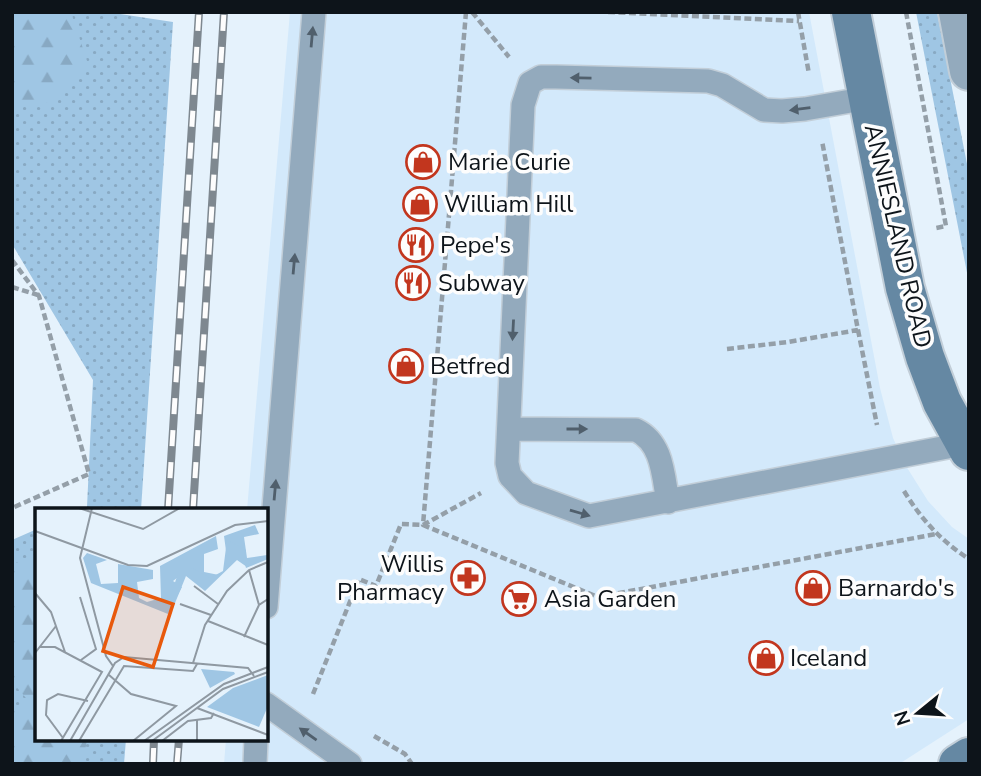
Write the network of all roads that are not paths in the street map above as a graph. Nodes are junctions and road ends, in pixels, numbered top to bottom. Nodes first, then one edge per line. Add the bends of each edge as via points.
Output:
1 (314, 12) edge
2 (851, 12) edge
3 (958, 12) edge
4 (969, 71) edge
5 (868, 98) junction
6 (509, 429) junction
7 (966, 447) edge
8 (668, 502) junction
9 (268, 582) edge
10 (268, 705) edge
11 (256, 741) edge
12 (969, 757) edge
13 (255, 764) edge
14 (350, 764) edge
15 (958, 764) edge

9 -> 1 lane
2 - 5 street, ANNIESLAND ROAD
3 - 4 street
5 -> 6 lane via 782,111 764,110 708,81 541,77 530,83 523,105
5 - 7 street, ANNIESLAND ROAD via 925,357
6 -> 8 lane via 636,430 654,444
6 -> 8 lane via 510,477 526,493 589,516
7 - 8 lane
14 -> 10 lane
11 - 13 lane
12 - 15 street

